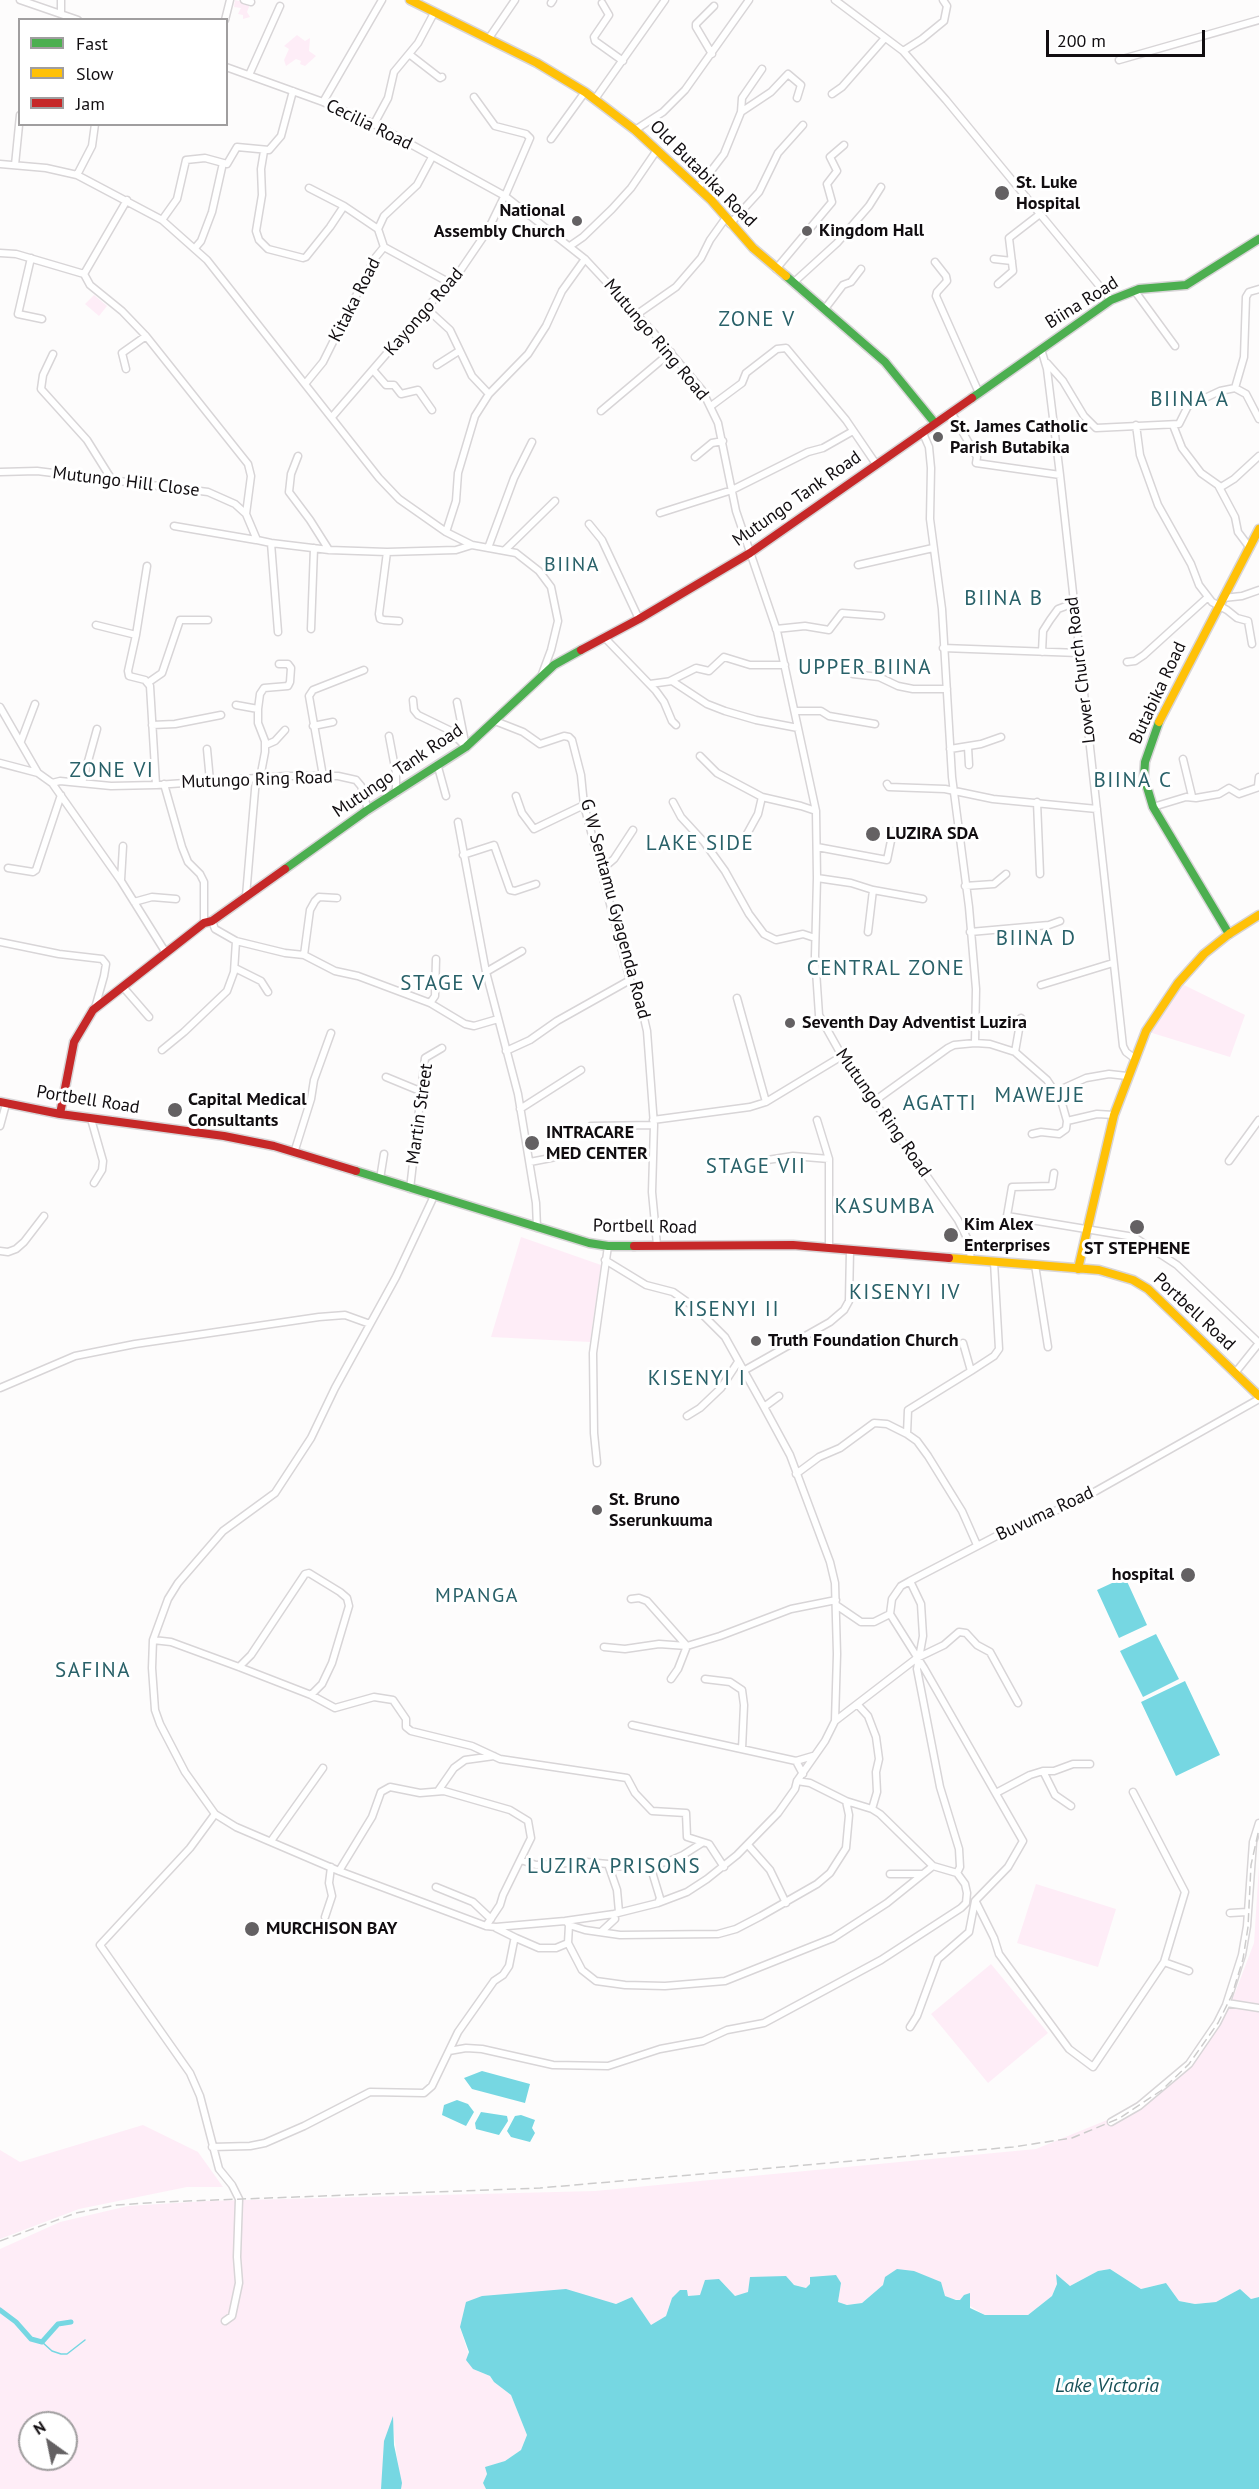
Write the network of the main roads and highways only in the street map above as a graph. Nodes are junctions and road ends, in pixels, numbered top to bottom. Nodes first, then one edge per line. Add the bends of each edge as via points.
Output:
1 (410, 0) edge
2 (1259, 239) edge
3 (934, 422) junction
4 (1259, 529) edge
5 (1259, 915) edge
6 (1229, 934) junction
7 (3, 1103) edge
8 (60, 1114) junction
9 (1078, 1269) junction
10 (1259, 1397) edge

1 - 3 main road, Old Butabika Road via 489,38 585,92 635,130 776,268 893,370
2 - 3 main road, Biina Road via 1186,285 1134,290 1112,300
3 - 8 main road, Mutungo Tank Road via 750,553 562,660 542,674 466,747 208,922 93,1010 74,1042
4 - 6 main road, Butabika Road via 1174,690 1149,747 1144,777 1153,807
5 - 6 main road
6 - 9 main road via 1178,983 1146,1031 1114,1115
7 - 8 main road, Portbell Road
8 - 9 main road, Portbell Road via 274,1146 537,1228 608,1246 764,1244
9 - 10 main road, Portbell Road via 1116,1274 1148,1290

